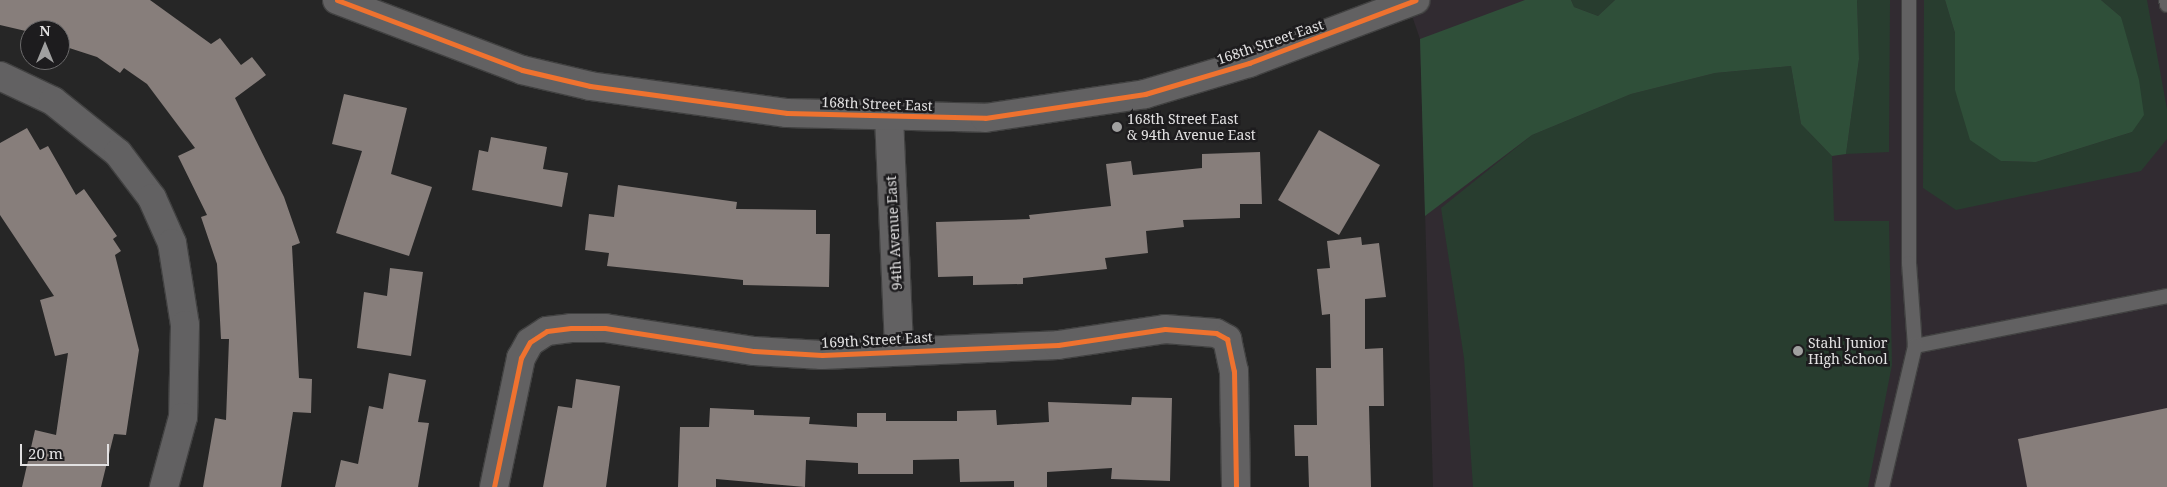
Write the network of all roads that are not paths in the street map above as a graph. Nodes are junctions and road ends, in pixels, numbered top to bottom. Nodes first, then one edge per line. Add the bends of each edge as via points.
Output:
1 (337, 0) edge
2 (1416, 0) edge
3 (1909, 0) edge
4 (2166, 0) edge
5 (2167, 5) edge
6 (0, 76) edge
7 (888, 117) junction
8 (2167, 296) edge
9 (1915, 346) junction
10 (899, 349) junction
11 (164, 487) edge
12 (494, 487) edge
13 (1236, 487) edge
14 (1882, 487) edge

1 - 7 street, 168th Street East via 522,70 590,86 759,110
2 - 7 street, 168th Street East via 1249,63 1145,94 985,118
3 - 9 lane via 1909,263
4 - 5 lane
6 - 11 street via 53,101 90,127 118,153 152,198 172,243 182,285 183,417
7 - 10 street, 94th Avenue East
8 - 9 lane
9 - 14 lane
10 - 12 street, 169th Street East via 822,355 754,351 605,328 547,331 530,342 512,389
10 - 13 street, 169th Street East via 1058,345 1165,329 1188,329 1227,339 1236,402

